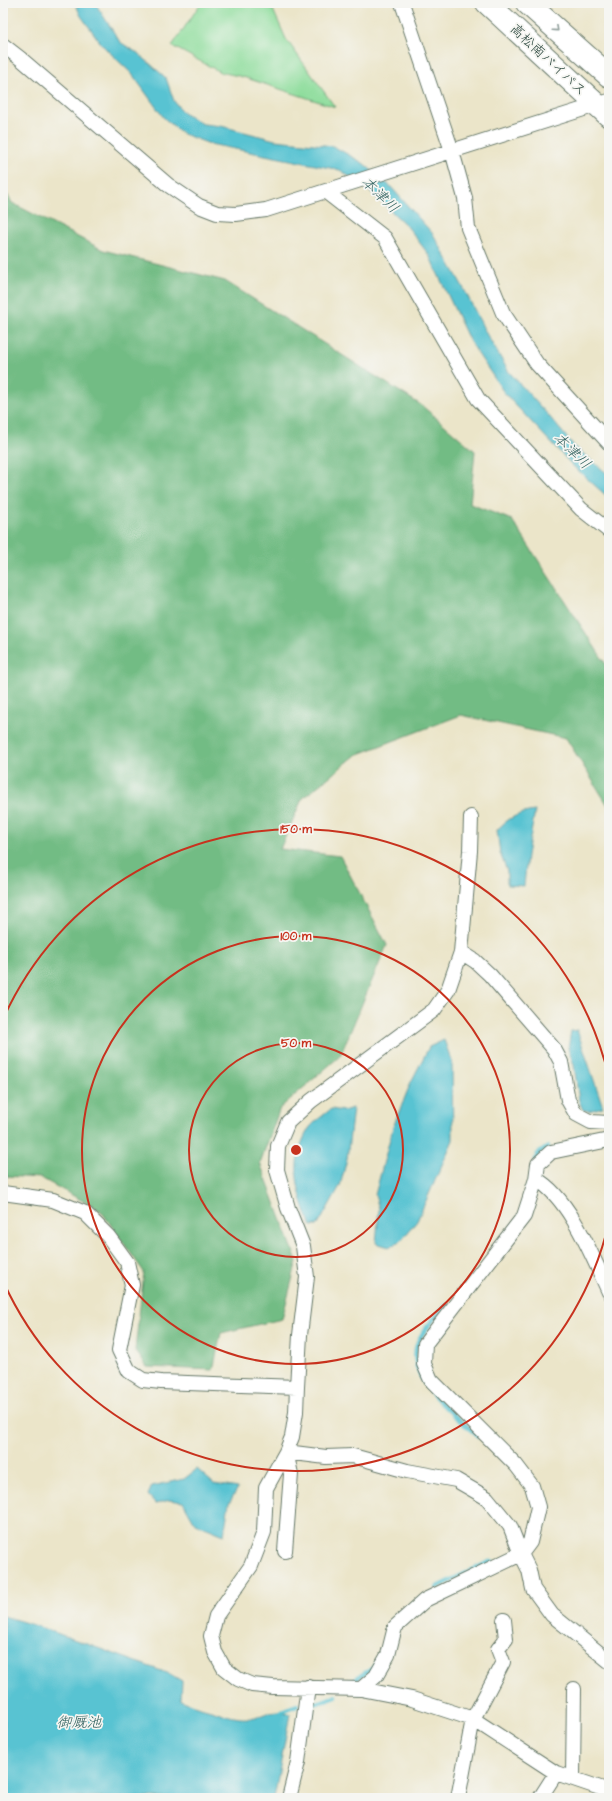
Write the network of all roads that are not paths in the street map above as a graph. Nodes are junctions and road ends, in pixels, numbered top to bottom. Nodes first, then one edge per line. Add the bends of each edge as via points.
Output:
1 (402, 3) edge
2 (487, 3) edge
3 (527, 3) edge
4 (3, 45) edge
5 (609, 76) edge
6 (605, 107) edge
7 (452, 151) junction
8 (329, 190) junction
9 (609, 443) edge
10 (609, 531) edge
11 (471, 817) dead end
12 (461, 952) junction
13 (609, 1123) edge
14 (609, 1140) edge
15 (536, 1179) junction
16 (3, 1193) edge
17 (609, 1292) edge
18 (297, 1387) junction
19 (286, 1452) junction
20 (285, 1551) dead end
21 (521, 1554) junction
22 (504, 1620) dead end
23 (609, 1661) edge
24 (308, 1687) junction
25 (361, 1689) junction
26 (574, 1689) dead end
27 (473, 1719) junction
28 (556, 1773) junction
29 (573, 1778) junction
30 (609, 1791) edge
31 (289, 1798) edge
32 (458, 1798) edge
33 (540, 1798) edge

1 - 7 street
2 - 6 highway, 高松南バイパス
3 -> 5 highway, 高松南バイパス
4 - 8 street via 168,185 199,206 217,212 253,212
6 - 7 street
7 - 8 street
7 - 9 street via 465,198 468,228 503,313 537,364
8 - 10 street via 385,238 478,399 581,509
11 - 12 street
12 - 13 street via 485,970 554,1049 561,1062 568,1100 576,1114 591,1122
12 - 18 street via 448,990 434,1010 311,1100 288,1122 278,1146 277,1170 303,1246 307,1277
14 - 15 street via 551,1152 538,1164
15 - 17 street via 547,1185 572,1218
15 - 21 street via 524,1216 425,1344 424,1364 431,1380 516,1465 532,1486 538,1507 530,1542
16 - 18 street via 53,1200 85,1213 108,1236 126,1262 132,1285 119,1350 129,1371 143,1380 161,1382
18 - 19 street via 292,1437
19 - 20 street via 291,1474
19 - 21 street via 326,1457 353,1456 407,1471 456,1480 487,1498 510,1526
19 - 24 street via 266,1488 264,1532 251,1566 216,1616 211,1636 215,1652 224,1668 238,1679 252,1685
21 - 23 street via 529,1570 533,1590 552,1616
21 - 25 street via 425,1600 395,1627 388,1655 376,1676
22 - 27 street via 506,1639 498,1649 503,1662
24 - 25 street
24 - 31 street via 298,1762
25 - 27 street via 412,1699
26 - 29 street
27 - 28 street
27 - 32 street
28 - 29 street
28 - 33 street
29 - 30 street

